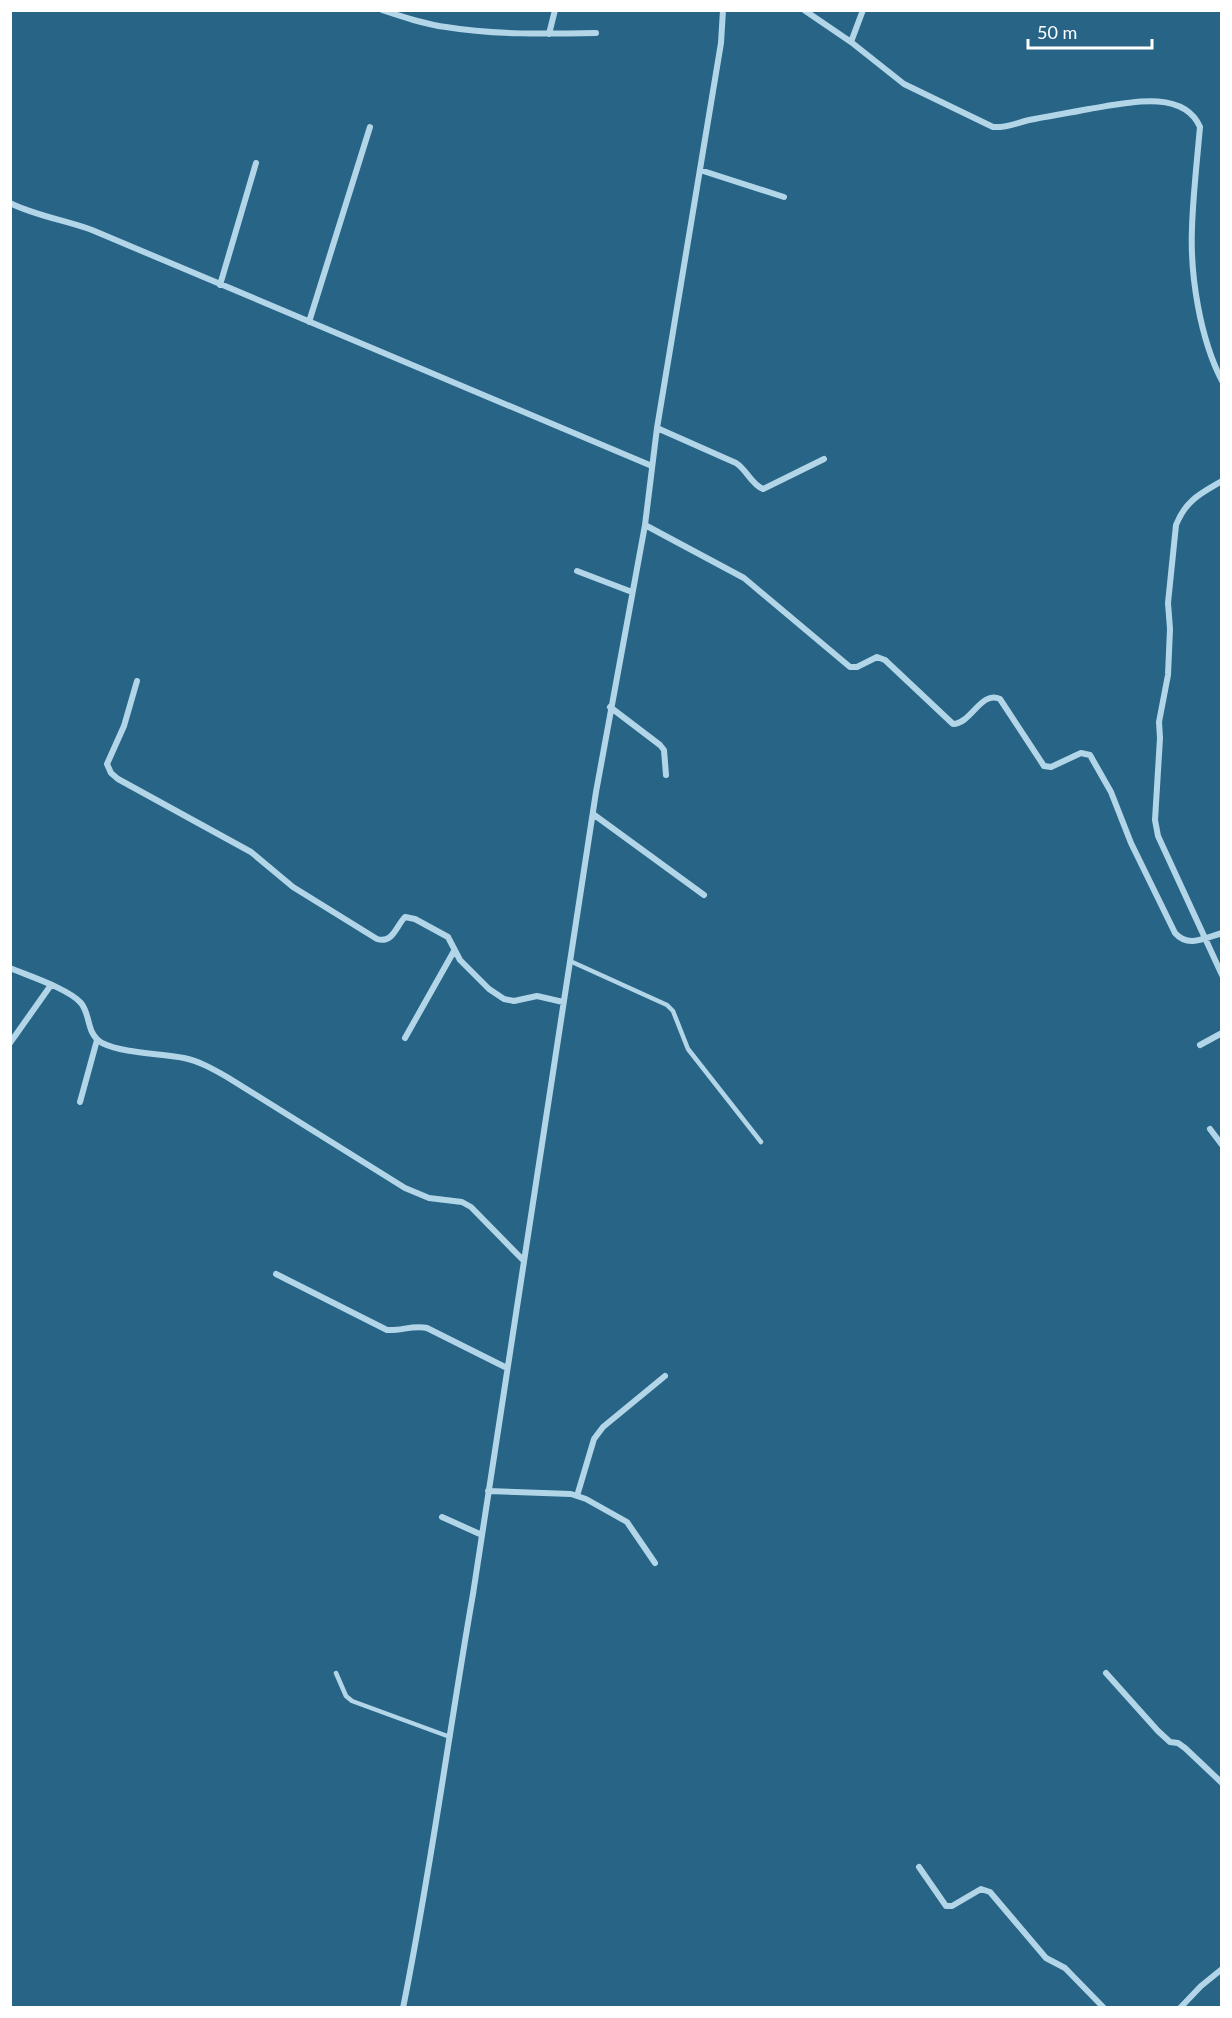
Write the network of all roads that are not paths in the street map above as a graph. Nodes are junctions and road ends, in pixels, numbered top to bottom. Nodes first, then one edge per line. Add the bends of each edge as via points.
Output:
1 (382, 10) edge
2 (555, 10) edge
3 (723, 10) edge
4 (804, 10) edge
5 (863, 10) edge
6 (596, 33) dead end
7 (549, 34) junction
8 (851, 42) junction
9 (370, 128) dead end
10 (256, 163) dead end
11 (700, 170) junction
12 (784, 196) dead end
13 (10, 203) edge
14 (220, 285) junction
15 (309, 322) junction
16 (1221, 381) edge
17 (657, 428) junction
18 (824, 459) dead end
19 (652, 466) junction
20 (1221, 481) edge
21 (645, 525) junction
22 (577, 571) dead end
23 (632, 592) junction
24 (137, 681) dead end
25 (610, 707) junction
26 (666, 775) dead end
27 (592, 814) junction
28 (704, 895) dead end
29 (1221, 933) edge
30 (1202, 939) junction
31 (454, 951) junction
32 (570, 961) junction
33 (10, 968) edge
34 (1221, 975) edge
35 (51, 985) junction
36 (563, 1002) junction
37 (1221, 1034) edge
38 (405, 1038) dead end
39 (97, 1040) junction
40 (10, 1043) edge
41 (1200, 1045) dead end
42 (80, 1102) dead end
43 (1210, 1129) dead end
44 (761, 1142) dead end
45 (1221, 1145) edge
46 (524, 1260) junction
47 (276, 1274) dead end
48 (507, 1368) junction
49 (665, 1376) dead end
50 (488, 1491) junction
51 (577, 1496) junction
52 (442, 1517) dead end
53 (482, 1535) junction
54 (655, 1563) dead end
55 (336, 1673) dead end
56 (1106, 1674) dead end
57 (450, 1737) junction
58 (1221, 1783) edge
59 (919, 1867) dead end
60 (1221, 1969) edge
61 (403, 2007) edge
62 (1104, 2007) edge
63 (1180, 2007) edge

1 - 7 street via 448,28
2 - 7 street
3 - 11 street
4 - 8 street
5 - 8 street
6 - 7 street
8 - 16 street via 904,84 993,127 1142,100 1166,102 1189,112 1200,127 1193,261 1212,362
9 - 15 street
10 - 14 street
11 - 12 street
11 - 17 street
13 - 14 street via 78,225
14 - 15 street
15 - 19 street
17 - 18 street via 736,463 763,489
17 - 19 street
19 - 21 street
20 - 30 street via 1191,500 1176,525 1168,603 1168,675 1159,722 1155,820 1158,837
21 - 23 street
21 - 30 street via 744,578 850,666 857,667 877,657 885,660 953,724 961,723 988,698 995,697 1044,766 1051,767 1081,753 1090,755 1111,792 1175,933 1188,942
22 - 23 street
23 - 25 street
24 - 31 street via 124,726 107,764 111,773 251,852 293,887 377,939 389,939 402,920 410,917 443,933
25 - 26 street via 660,745
25 - 27 street
27 - 28 street
27 - 32 street
29 - 30 street
30 - 34 street
31 - 36 street via 489,989 504,999 537,996
31 - 38 street
32 - 36 street
32 - 44 lane via 667,1005 688,1049
33 - 35 street
35 - 39 street via 80,1001
35 - 40 street
36 - 46 street
37 - 41 street
39 - 42 street
39 - 46 street via 116,1047 186,1058 212,1069 405,1188 471,1207
43 - 45 street
46 - 48 street
47 - 48 street via 387,1330 427,1328
48 - 50 street
49 - 51 street via 594,1438
50 - 51 street
50 - 53 street
51 - 54 street via 627,1522
52 - 53 street
53 - 57 street
55 - 57 lane via 352,1701
56 - 58 street via 1158,1731 1185,1748
57 - 61 street
59 - 62 street via 946,1906 981,1889 990,1892 1046,1958 1065,1968
60 - 63 street

